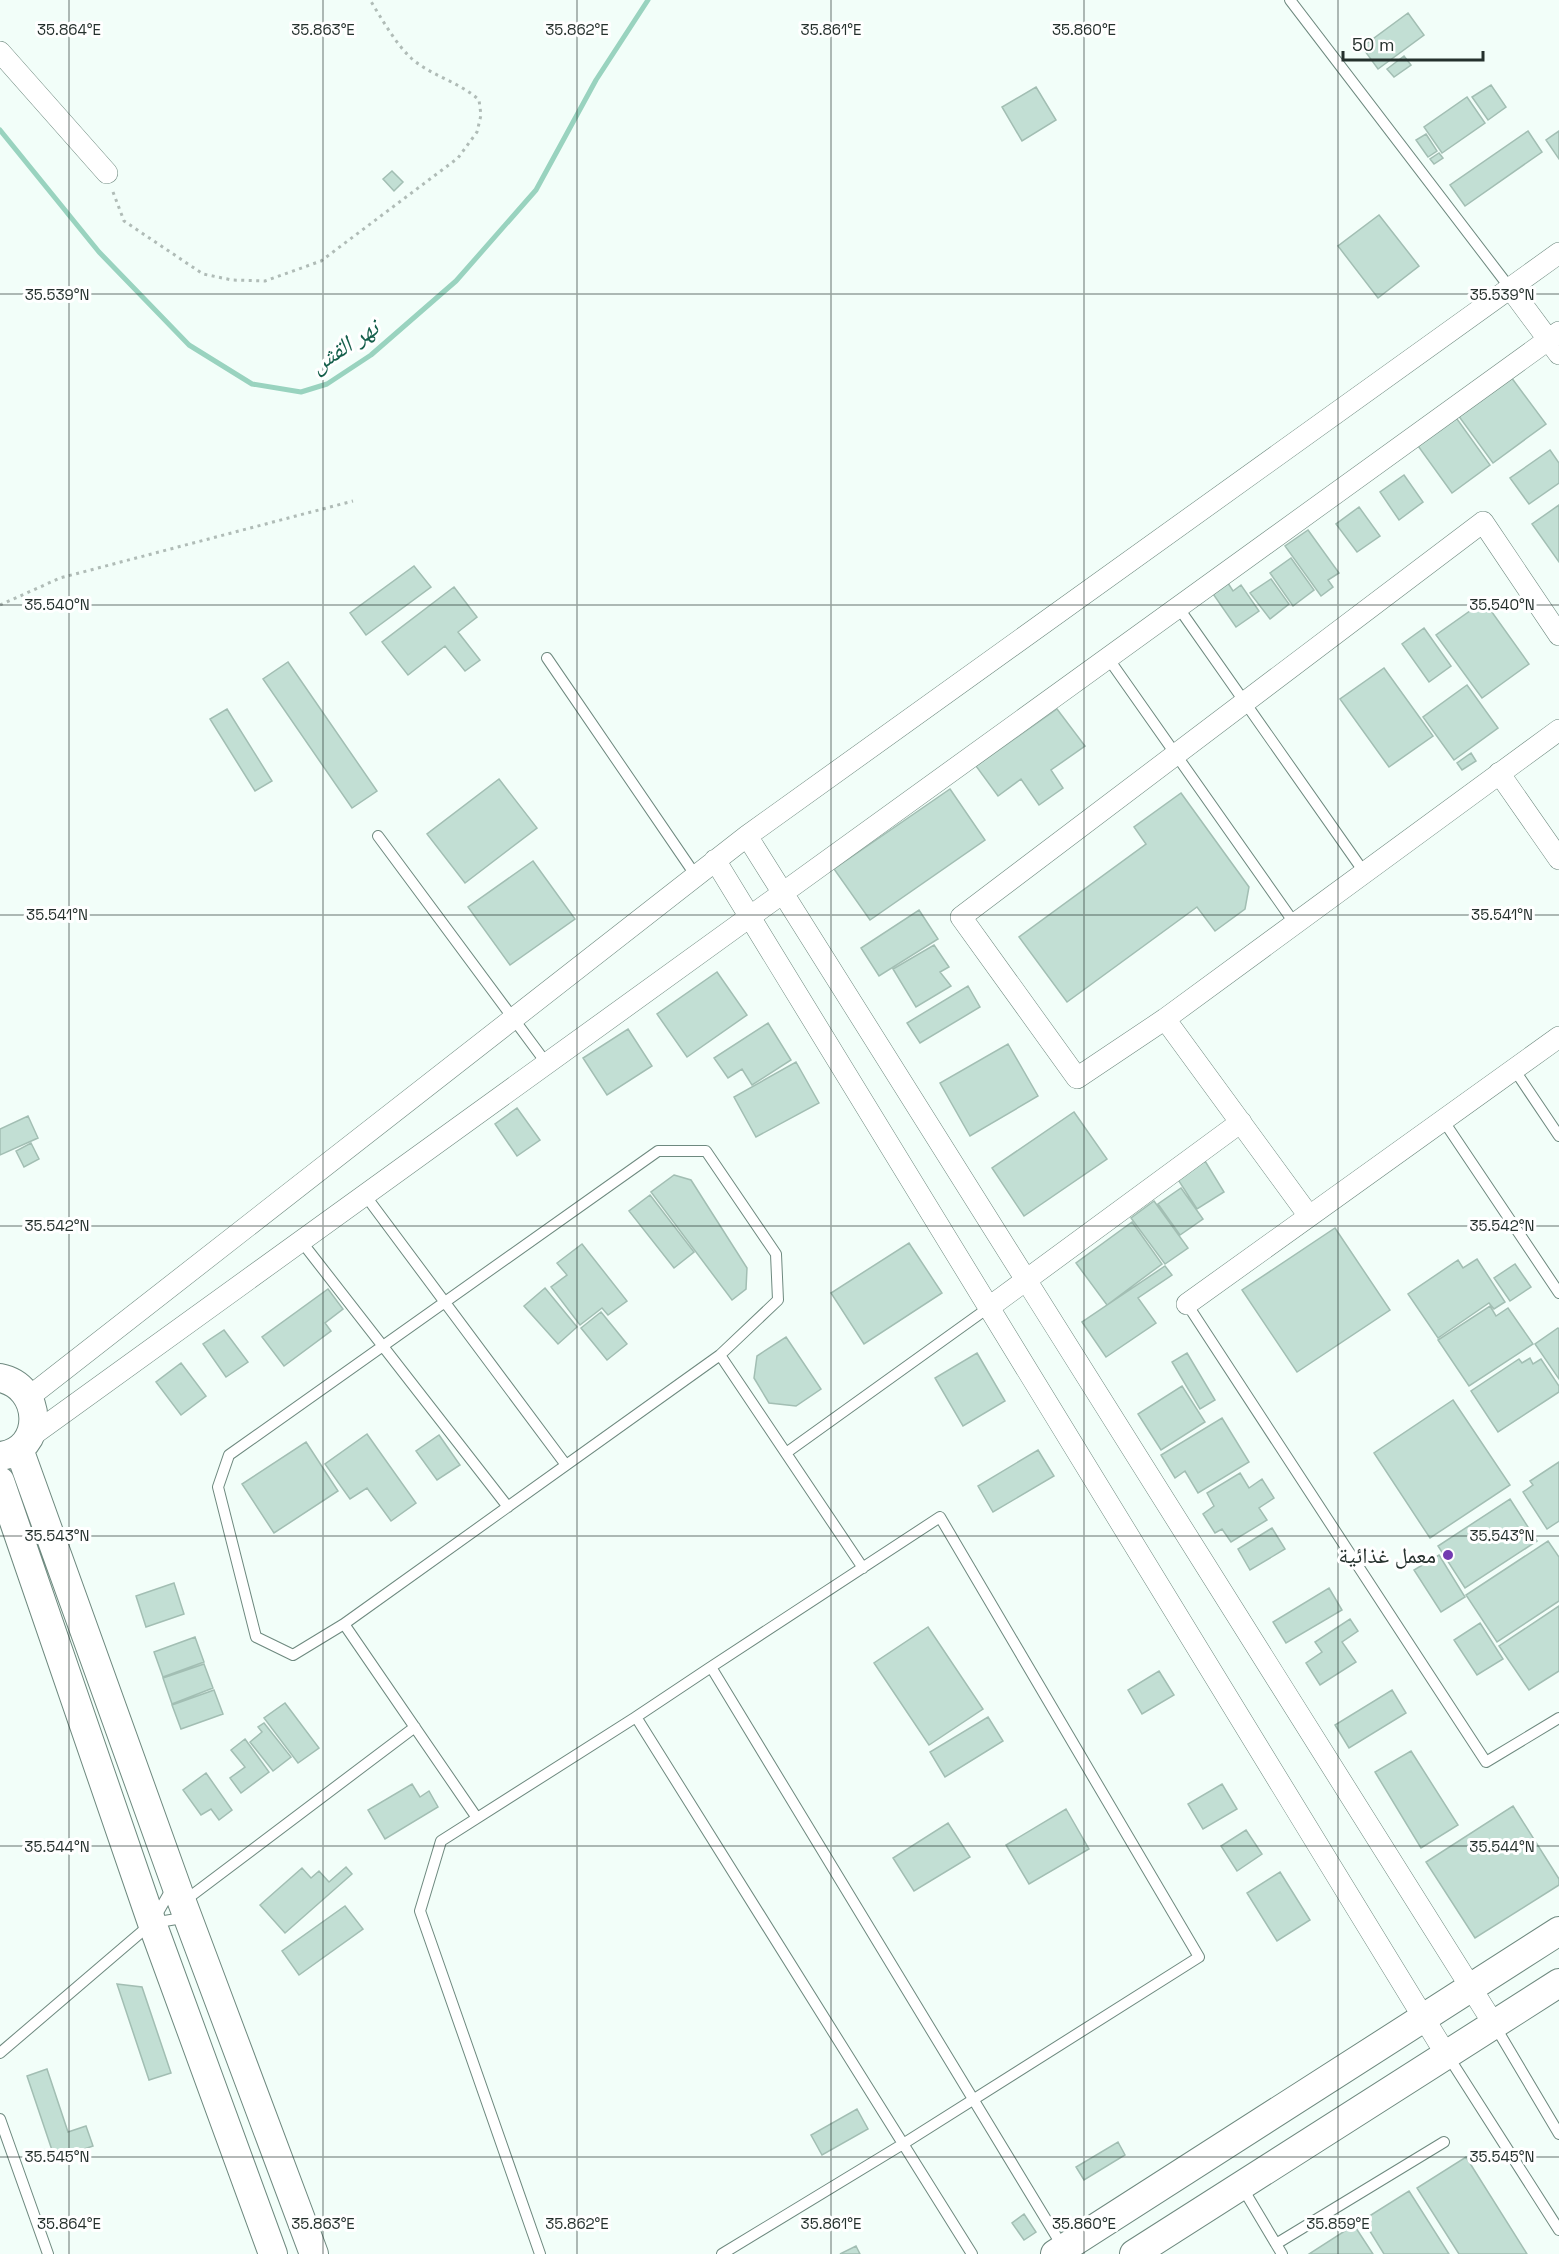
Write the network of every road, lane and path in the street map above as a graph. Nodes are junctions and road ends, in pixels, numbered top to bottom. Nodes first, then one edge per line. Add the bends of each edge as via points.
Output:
1 (370, 0) edge
2 (1290, 0) edge
3 (0, 52) edge
4 (108, 173) joint
5 (1559, 253) edge
6 (1509, 288) junction
7 (1556, 342) edge
8 (353, 501) dead end
9 (0, 605) edge
10 (1178, 607) junction
11 (1559, 635) edge
12 (548, 658) dead end
13 (1108, 658) junction
14 (1245, 702) junction
15 (1559, 730) edge
16 (1176, 755) junction
17 (1499, 773) junction
18 (378, 836) dead end
19 (747, 836) junction
20 (1559, 860) edge
21 (715, 861) junction
22 (1364, 872) junction
23 (696, 876) junction
24 (784, 892) junction
25 (749, 918) junction
26 (1295, 924) junction
27 (513, 1018) junction
28 (1165, 1019) junction
29 (1559, 1037) edge
30 (547, 1064) junction
31 (1514, 1069) junction
32 (1443, 1120) junction
33 (1241, 1122) junction
34 (1559, 1136) edge
35 (365, 1194) junction
36 (1309, 1216) junction
37 (301, 1241) junction
38 (1027, 1280) junction
39 (1559, 1293) edge
40 (445, 1302) junction
41 (1187, 1304) joint
42 (988, 1308) junction
43 (383, 1346) junction
44 (720, 1355) junction
45 (0, 1378) edge
46 (29, 1397) junction
47 (16, 1447) edge
48 (786, 1453) junction
49 (566, 1465) junction
50 (0, 1481) edge
51 (508, 1507) junction
52 (862, 1568) junction
53 (344, 1624) junction
54 (711, 1667) junction
55 (636, 1717) junction
56 (1559, 1718) edge
57 (415, 1727) junction
58 (477, 1818) junction
59 (182, 1900) junction
60 (152, 1923) junction
61 (1559, 1931) edge
62 (1559, 1983) edge
63 (1470, 1988) junction
64 (1423, 2019) junction
65 (1495, 2026) junction
66 (0, 2053) edge
67 (1447, 2056) junction
68 (973, 2100) junction
69 (0, 2119) edge
70 (1559, 2134) edge
71 (1444, 2142) dead end
72 (903, 2144) junction
73 (1242, 2186) junction
74 (1559, 2230) edge
75 (1276, 2244) junction
76 (1062, 2252) edge
77 (48, 2254) edge
78 (273, 2254) edge
79 (314, 2254) edge
80 (540, 2254) edge
81 (722, 2254) edge
82 (972, 2254) edge
83 (1134, 2254) edge
84 (1282, 2254) edge

1 - 4 path via 411,58 468,89 479,100 481,115 477,132 458,158 321,261 265,281 203,274 124,221
2 - 6 lane
3 - 4 street
5 - 6 street
6 - 7 street
6 - 19 street
7 - 10 street
8 - 9 path via 60,578
10 - 13 street
10 - 14 lane
11 - 14 street via 1483,522
12 - 23 lane
13 - 16 lane
13 - 24 street
14 - 16 street
14 - 22 lane
15 - 17 street
16 - 26 lane
16 - 28 street via 961,917 1077,1078
17 - 20 street
17 - 22 street
18 - 27 lane
19 - 21 street
19 - 24 street
21 - 23 street
21 - 25 street
22 - 26 street
23 - 27 street
24 - 25 street
24 - 38 street
25 - 30 street
25 - 42 street
26 - 28 street
27 - 30 lane
27 - 46 street
28 - 33 street
29 - 31 street
30 - 35 street
31 - 32 street
31 - 34 lane
32 - 36 street
32 - 39 lane
33 - 36 street
33 - 38 street
35 - 37 street
35 - 40 lane
36 - 41 street
37 - 43 lane
37 - 47 street
38 - 42 street
38 - 63 street
40 - 43 lane
40 - 44 lane via 658,1151 706,1151 776,1254 778,1300
40 - 49 lane
41 - 56 lane via 1486,1762
42 - 48 lane
42 - 64 street
43 - 51 lane
43 - 53 lane via 229,1455 218,1487 256,1636 293,1654
44 - 48 lane
44 - 49 lane
45 - 46 street via 20,1386
46 - 47 street via 34,1424
47 - 59 street
48 - 52 lane
49 - 51 lane
50 - 60 street
51 - 53 lane
52 - 54 lane
52 - 68 lane via 940,1517 1199,1957
53 - 57 lane
54 - 55 lane
54 - 68 lane
55 - 58 lane
55 - 72 lane
57 - 58 lane
57 - 59 lane
58 - 80 lane via 441,1841 420,1911
59 - 60 lane
59 - 60 lane
59 - 79 street
60 - 66 lane
60 - 78 street
61 - 63 street
62 - 65 street
63 - 64 street
63 - 65 street
64 - 67 street
64 - 76 street
65 - 67 street
65 - 70 lane
67 - 73 street
67 - 74 lane
68 - 72 lane
68 - 76 lane
69 - 77 lane
71 - 75 lane
72 - 81 lane
72 - 82 lane
73 - 75 lane
73 - 83 street
75 - 84 lane

